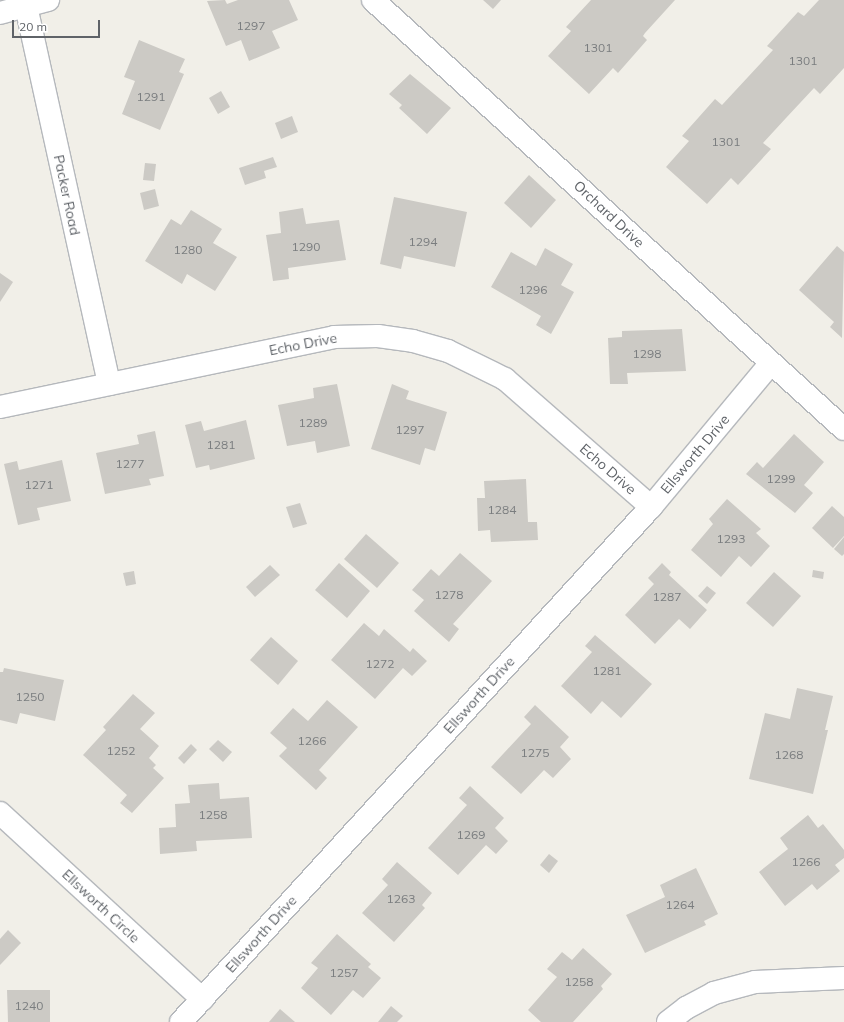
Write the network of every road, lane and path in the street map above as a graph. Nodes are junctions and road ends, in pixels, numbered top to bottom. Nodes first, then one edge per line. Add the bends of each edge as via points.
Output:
1 (48, 0) edge
2 (373, 0) edge
3 (26, 6) junction
4 (0, 13) edge
5 (771, 363) junction
6 (109, 384) junction
7 (0, 407) edge
8 (844, 429) edge
9 (651, 507) junction
10 (0, 813) edge
11 (844, 978) edge
12 (202, 999) junction
13 (181, 1022) edge
14 (668, 1022) edge

1 - 3 street
2 - 5 street, Orchard Drive
3 - 4 street
3 - 6 street, Packer Road
5 - 8 street, Orchard Drive
5 - 9 street, Ellsworth Drive
6 - 7 street, Echo Drive
6 - 9 street, Echo Drive via 334,337 378,336 413,341 448,351 505,378
9 - 12 street, Ellsworth Drive
10 - 12 street, Ellsworth Circle
11 - 14 street via 755,982 714,993 686,1008
12 - 13 street, Ellsworth Drive

